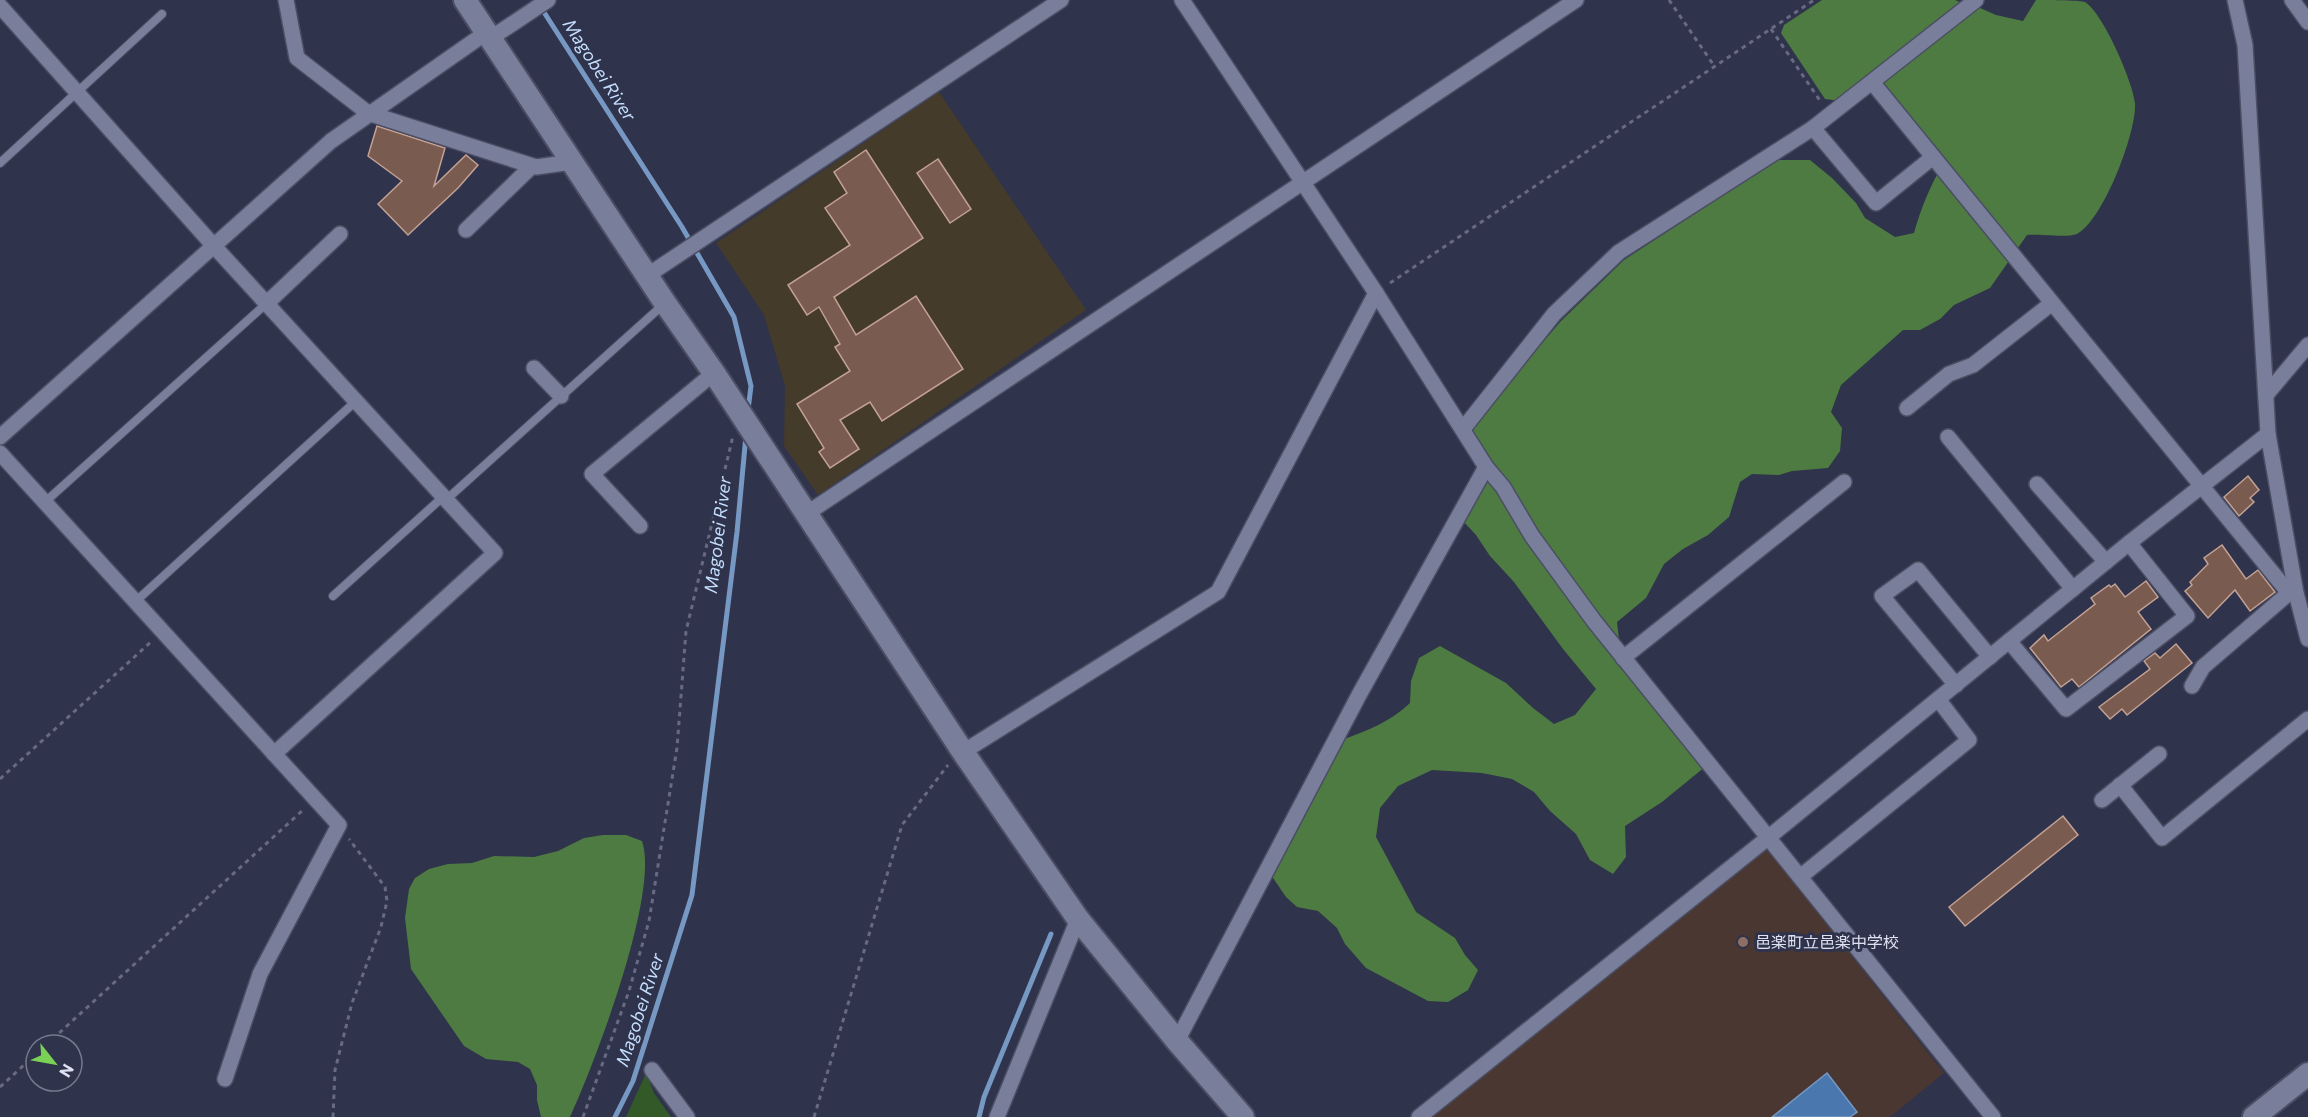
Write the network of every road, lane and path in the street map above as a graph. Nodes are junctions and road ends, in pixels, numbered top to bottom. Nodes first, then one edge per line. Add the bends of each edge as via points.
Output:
1 (286, 0) edge
2 (465, 0) edge
3 (548, 0) edge
4 (1061, 0) edge
5 (1182, 0) edge
6 (1576, 0) edge
7 (1669, 0) edge
8 (1814, 0) edge
9 (1976, 0) edge
10 (2235, 0) edge
11 (2294, 1) edge
12 (0, 6) edge
13 (162, 14) dead end
14 (2308, 22) edge
15 (1771, 29) junction
16 (489, 35) junction
17 (1715, 67) junction
18 (1872, 82) junction
19 (77, 90) junction
20 (368, 113) junction
21 (1829, 114) junction
22 (1813, 128) junction
23 (1933, 157) junction
24 (572, 162) junction
25 (0, 163) edge
26 (532, 166) junction
27 (1303, 180) junction
28 (466, 230) dead end
29 (340, 234) dead end
30 (213, 245) junction
31 (648, 275) junction
32 (1376, 292) junction
33 (267, 303) junction
34 (665, 303) junction
35 (2052, 303) junction
36 (2308, 345) edge
37 (534, 368) dead end
38 (714, 373) junction
39 (2266, 394) junction
40 (561, 396) junction
41 (357, 400) junction
42 (1907, 408) dead end
43 (739, 411) junction
44 (1463, 429) junction
45 (2268, 434) junction
46 (1947, 437) dead end
47 (0, 438) edge
48 (0, 453) edge
49 (1486, 467) junction
50 (1844, 482) dead end
51 (2037, 484) dead end
52 (2201, 485) junction
53 (445, 497) junction
54 (45, 502) junction
55 (806, 514) junction
56 (640, 526) dead end
57 (2129, 543) junction
58 (2106, 562) junction
59 (2073, 589) junction
60 (2293, 593) junction
61 (333, 596) dead end
62 (135, 602) junction
63 (163, 631) junction
64 (2308, 639) edge
65 (2009, 641) junction
66 (1990, 657) junction
67 (1623, 658) junction
68 (1956, 685) junction
69 (2192, 686) dead end
70 (1938, 699) junction
71 (2308, 719) edge
72 (963, 752) junction
73 (274, 754) junction
74 (2159, 754) dead end
75 (0, 779) edge
76 (2120, 785) junction
77 (315, 799) junction
78 (2102, 800) dead end
79 (339, 825) junction
80 (1769, 837) junction
81 (1800, 877) junction
82 (1078, 919) junction
83 (59, 1033) edge
84 (1177, 1041) junction
85 (24, 1065) edge
86 (652, 1070) dead end
87 (2308, 1074) edge
88 (225, 1079) dead end
89 (0, 1087) edge
90 (333, 1117) edge
91 (583, 1117) edge
92 (687, 1117) edge
93 (814, 1117) edge
94 (997, 1117) edge
95 (1243, 1117) edge
96 (1419, 1117) edge
97 (1993, 1117) edge
98 (2254, 1117) edge

1 - 20 street via 297,58
2 - 16 street
3 - 16 street
4 - 31 street
5 - 27 street
6 - 27 street
7 - 17 path
8 - 15 path
9 - 18 street
10 - 39 street via 2246,56
11 - 14 street
12 - 19 street
13 - 19 lane
15 - 17 path
15 - 21 path
16 - 20 street
16 - 24 street
17 - 32 path
18 - 21 street
18 - 23 street
19 - 25 lane
19 - 30 street
20 - 26 street
20 - 30 street
21 - 22 street
22 - 23 street via 1876,203
22 - 44 street via 1619,252 1554,314
23 - 35 street
24 - 26 street
24 - 31 street
26 - 28 street
27 - 32 street
27 - 55 street
29 - 33 street
30 - 33 street
30 - 47 street
31 - 34 street
32 - 44 street
32 - 72 street via 1218,592
33 - 41 street
33 - 54 lane
34 - 38 street
34 - 40 lane
35 - 42 street via 1973,365 1949,374
35 - 52 street
36 - 39 street
37 - 40 street
38 - 43 street
38 - 56 street via 592,474
39 - 45 street
40 - 53 lane
41 - 53 street
41 - 62 lane
43 - 55 street
43 - 91 path via 686,631 676,748 649,921 629,991
44 - 49 street
45 - 52 street
45 - 60 street
46 - 59 street
48 - 54 street
49 - 67 street
49 - 84 street via 1359,694
50 - 67 street
51 - 58 street
52 - 57 street
52 - 60 street
53 - 61 lane
53 - 73 street via 495,553
54 - 62 street
55 - 72 street
57 - 58 street
57 - 65 street via 2187,616 2066,709
58 - 59 street
59 - 65 street
60 - 64 street
60 - 69 street via 2203,667
62 - 63 street
63 - 73 street
63 - 75 path
65 - 66 street
66 - 68 street
66 - 68 street via 1918,570 1882,596
67 - 80 street
68 - 70 street
70 - 80 street
70 - 81 street via 1970,740
71 - 76 street via 2162,838
72 - 82 street
72 - 93 path via 942,769 902,825
73 - 77 street
74 - 76 street
76 - 78 street
77 - 79 street
77 - 83 path
79 - 88 street via 260,974
79 - 90 path via 385,887 387,901 352,1003 335,1070
80 - 81 street
80 - 96 street
81 - 97 street
82 - 84 street
82 - 94 street
84 - 95 street
85 - 89 path
86 - 92 street
87 - 98 street

